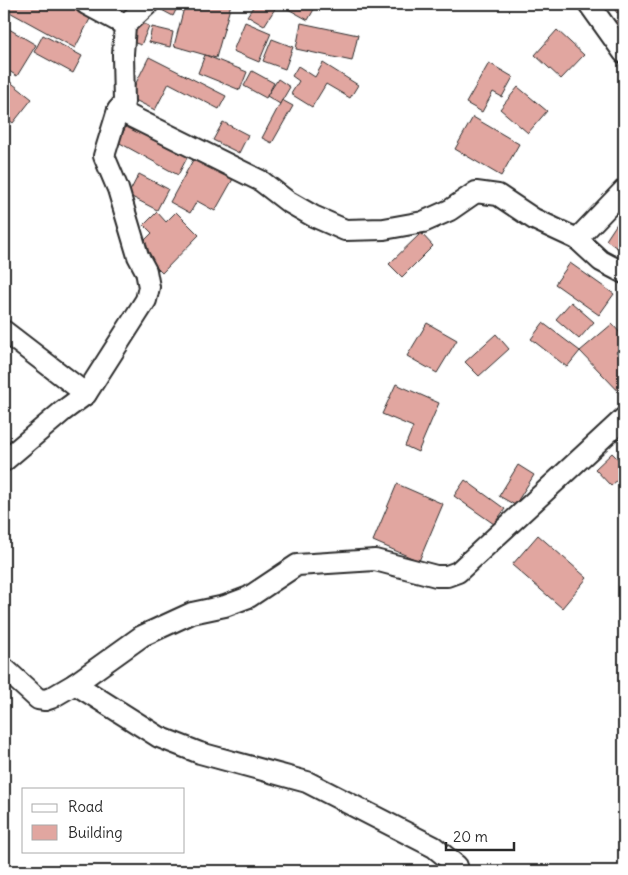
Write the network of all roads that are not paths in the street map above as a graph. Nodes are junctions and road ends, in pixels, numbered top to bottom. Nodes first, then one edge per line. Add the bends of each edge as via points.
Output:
1 (86, 4) edge
2 (148, 4) edge
3 (589, 4) edge
4 (125, 25) junction
5 (624, 53) edge
6 (118, 110) junction
7 (624, 190) edge
8 (577, 239) junction
9 (624, 273) edge
10 (4, 331) edge
11 (86, 394) junction
12 (624, 418) edge
13 (4, 461) edge
14 (4, 668) edge
15 (75, 684) junction
16 (458, 871) edge

1 - 4 street
2 - 4 street
3 - 5 street
4 - 6 street via 124,103
6 - 8 street via 261,181 313,216 345,230 384,229 423,222 450,210 476,192 498,195 534,219
6 - 11 street via 104,156 118,188 149,286 137,316
7 - 8 street
8 - 9 street via 601,261
10 - 11 street
11 - 13 street
12 - 15 street via 458,572 436,576 375,560 297,565 249,597 192,613 142,636
14 - 15 street via 38,699 51,698
15 - 16 street via 159,737 200,753 307,782 434,847 458,866

